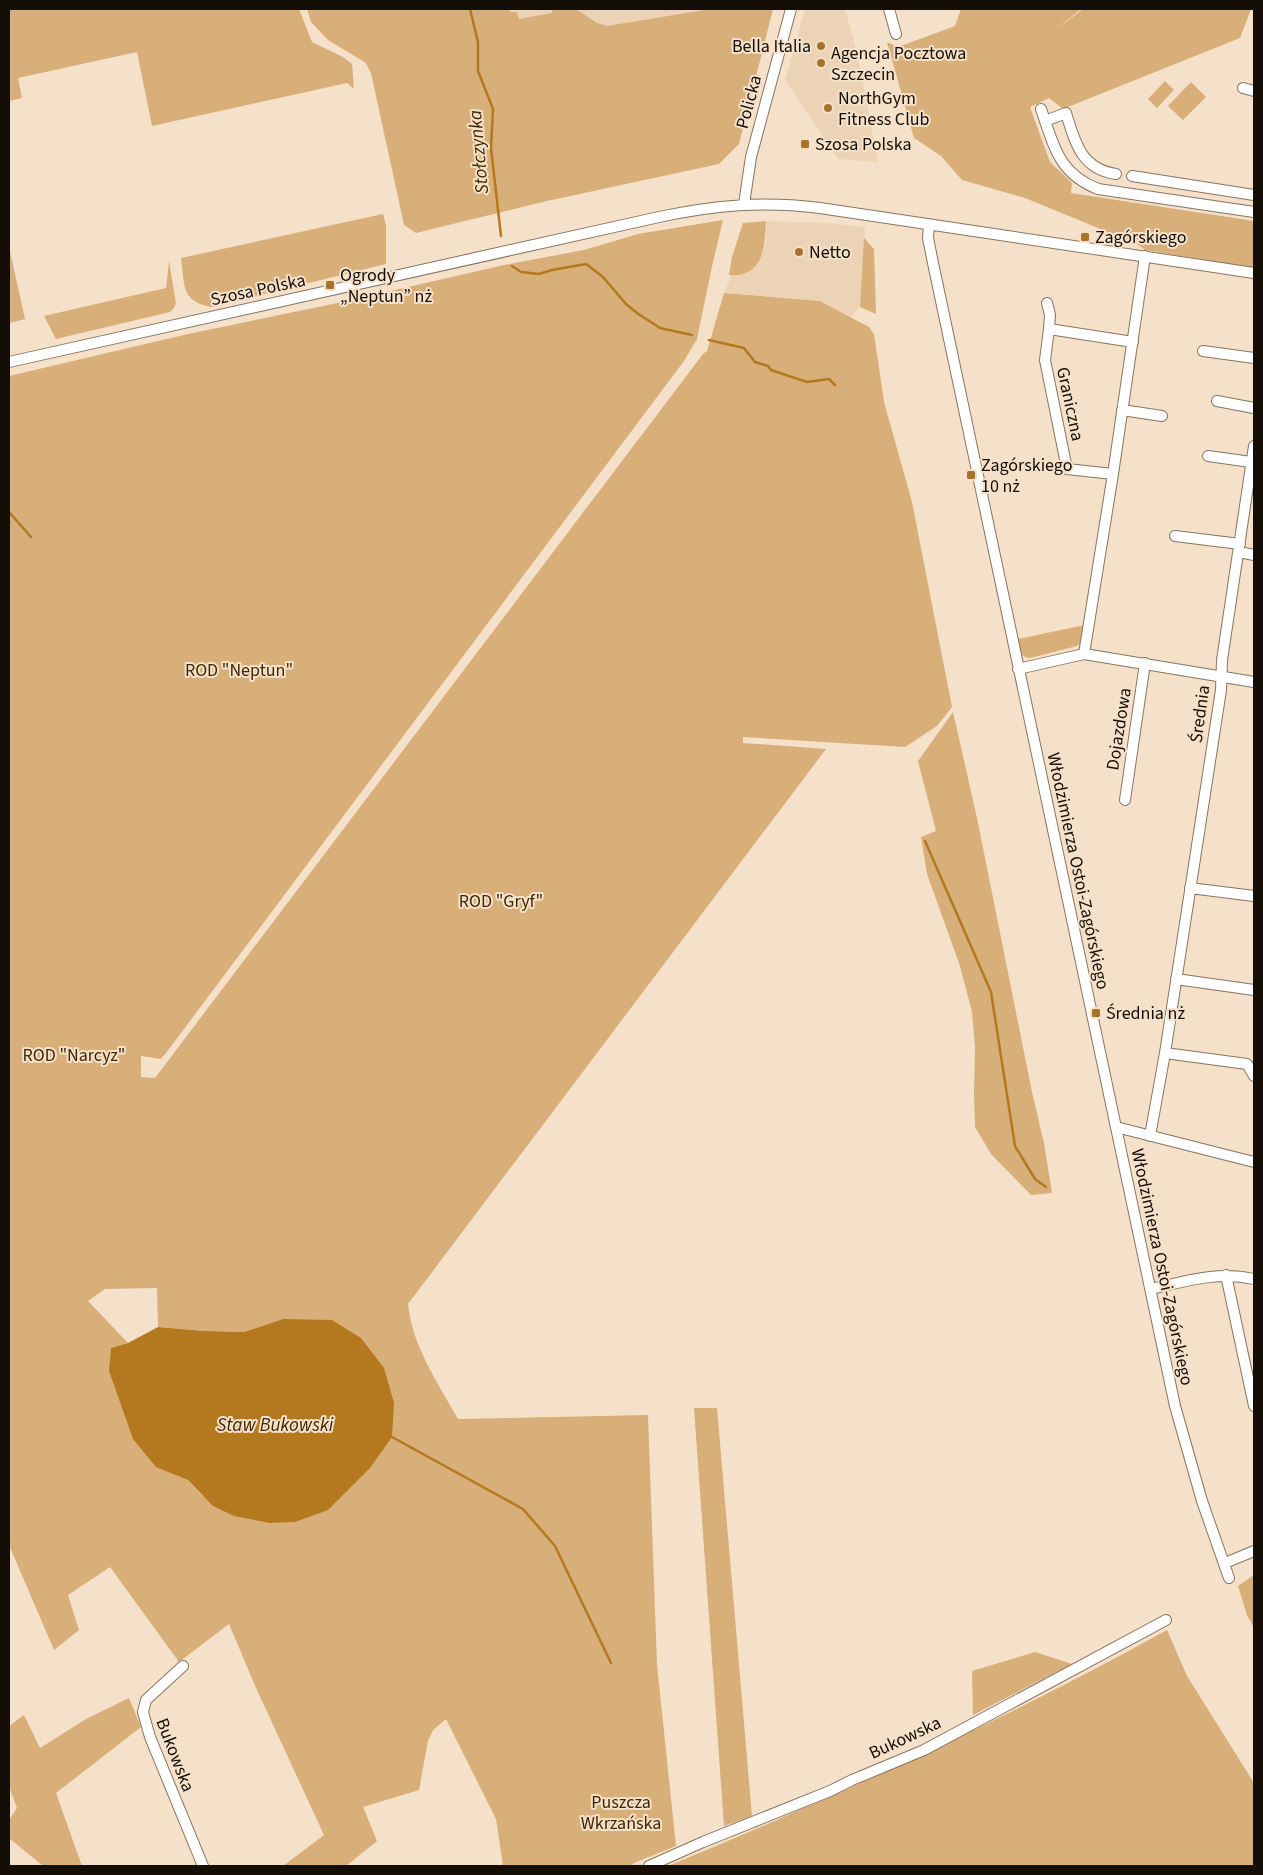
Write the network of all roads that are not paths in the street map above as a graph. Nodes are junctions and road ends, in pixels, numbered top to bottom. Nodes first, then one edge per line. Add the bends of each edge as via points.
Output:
1 (791, 9) edge
2 (889, 9) edge
3 (896, 34) dead end
4 (1244, 88) dead end
5 (1254, 91) edge
6 (1041, 109) dead end
7 (1045, 121) junction
8 (1116, 174) dead end
9 (1239, 193) junction
10 (1136, 195) junction
11 (1254, 195) edge
12 (744, 204) junction
13 (1236, 209) junction
14 (1254, 212) edge
15 (929, 224) junction
16 (1145, 256) junction
17 (1254, 273) edge
18 (1047, 304) dead end
19 (1049, 329) junction
20 (1133, 342) junction
21 (1203, 351) dead end
22 (1254, 358) edge
23 (9, 362) edge
24 (1217, 401) dead end
25 (1254, 408) edge
26 (1122, 410) junction
27 (1162, 416) dead end
28 (1254, 446) edge
29 (1208, 456) dead end
30 (1251, 462) junction
31 (1113, 474) junction
32 (1175, 536) dead end
33 (1239, 548) junction
34 (1254, 555) edge
35 (1084, 654) junction
36 (1146, 663) junction
37 (1018, 669) junction
38 (1221, 676) junction
39 (1254, 682) edge
40 (1125, 800) dead end
41 (1190, 888) junction
42 (1254, 896) edge
43 (1176, 979) junction
44 (1254, 990) edge
45 (1165, 1053) junction
46 (1254, 1076) edge
47 (1116, 1127) junction
48 (1150, 1136) junction
49 (1254, 1162) edge
50 (1226, 1275) junction
51 (1254, 1279) edge
52 (1150, 1289) junction
53 (1254, 1406) edge
54 (1254, 1551) edge
55 (1225, 1563) junction
56 (1229, 1578) dead end
57 (1166, 1620) dead end
58 (183, 1666) dead end
59 (203, 1866) edge
60 (649, 1866) edge

1 - 12 street, Policka via 750,164
2 - 3 street
4 - 5 street
6 - 7 street
7 - 8 street via 1066,113 1079,150 1100,171
7 - 10 street via 1058,155 1073,176 1098,189
9 - 10 street via 1135,177
9 - 11 street
9 - 13 street
10 - 13 street
12 - 15 street, Szosa Polska via 813,207
12 - 23 street, Szosa Polska via 659,217
13 - 14 street
15 - 16 street, Szosa Polska
15 - 37 street, Włodzimierza Ostoi-Zagórskiego via 931,256
16 - 17 street, Szosa Polska
16 - 20 street
18 - 19 street, Graniczna
19 - 20 street
19 - 31 street, Graniczna via 1045,360 1067,469
20 - 26 street
21 - 22 street
24 - 25 street
26 - 27 street
26 - 31 street
28 - 30 street, Średnia
29 - 30 street
30 - 33 street, Średnia
31 - 35 street
32 - 33 street
33 - 34 street
33 - 38 street, Średnia
35 - 36 street
35 - 37 street
36 - 38 street
36 - 40 street, Dojazdowa
37 - 47 street, Włodzimierza Ostoi-Zagórskiego
38 - 39 street
38 - 41 street, Średnia
41 - 42 street
41 - 43 street, Średnia
43 - 44 street
43 - 45 street, Średnia
45 - 46 street via 1247,1064
45 - 48 street, Średnia
47 - 48 street
47 - 52 street, Włodzimierza Ostoi-Zagórskiego
48 - 49 street
50 - 51 street
50 - 52 street
50 - 53 street
52 - 55 street, Włodzimierza Ostoi-Zagórskiego via 1183,1438
54 - 55 street
55 - 56 street, Włodzimierza Ostoi-Zagórskiego
57 - 60 street, Bukowska via 924,1750
58 - 59 street, Bukowska via 146,1700 143,1712

